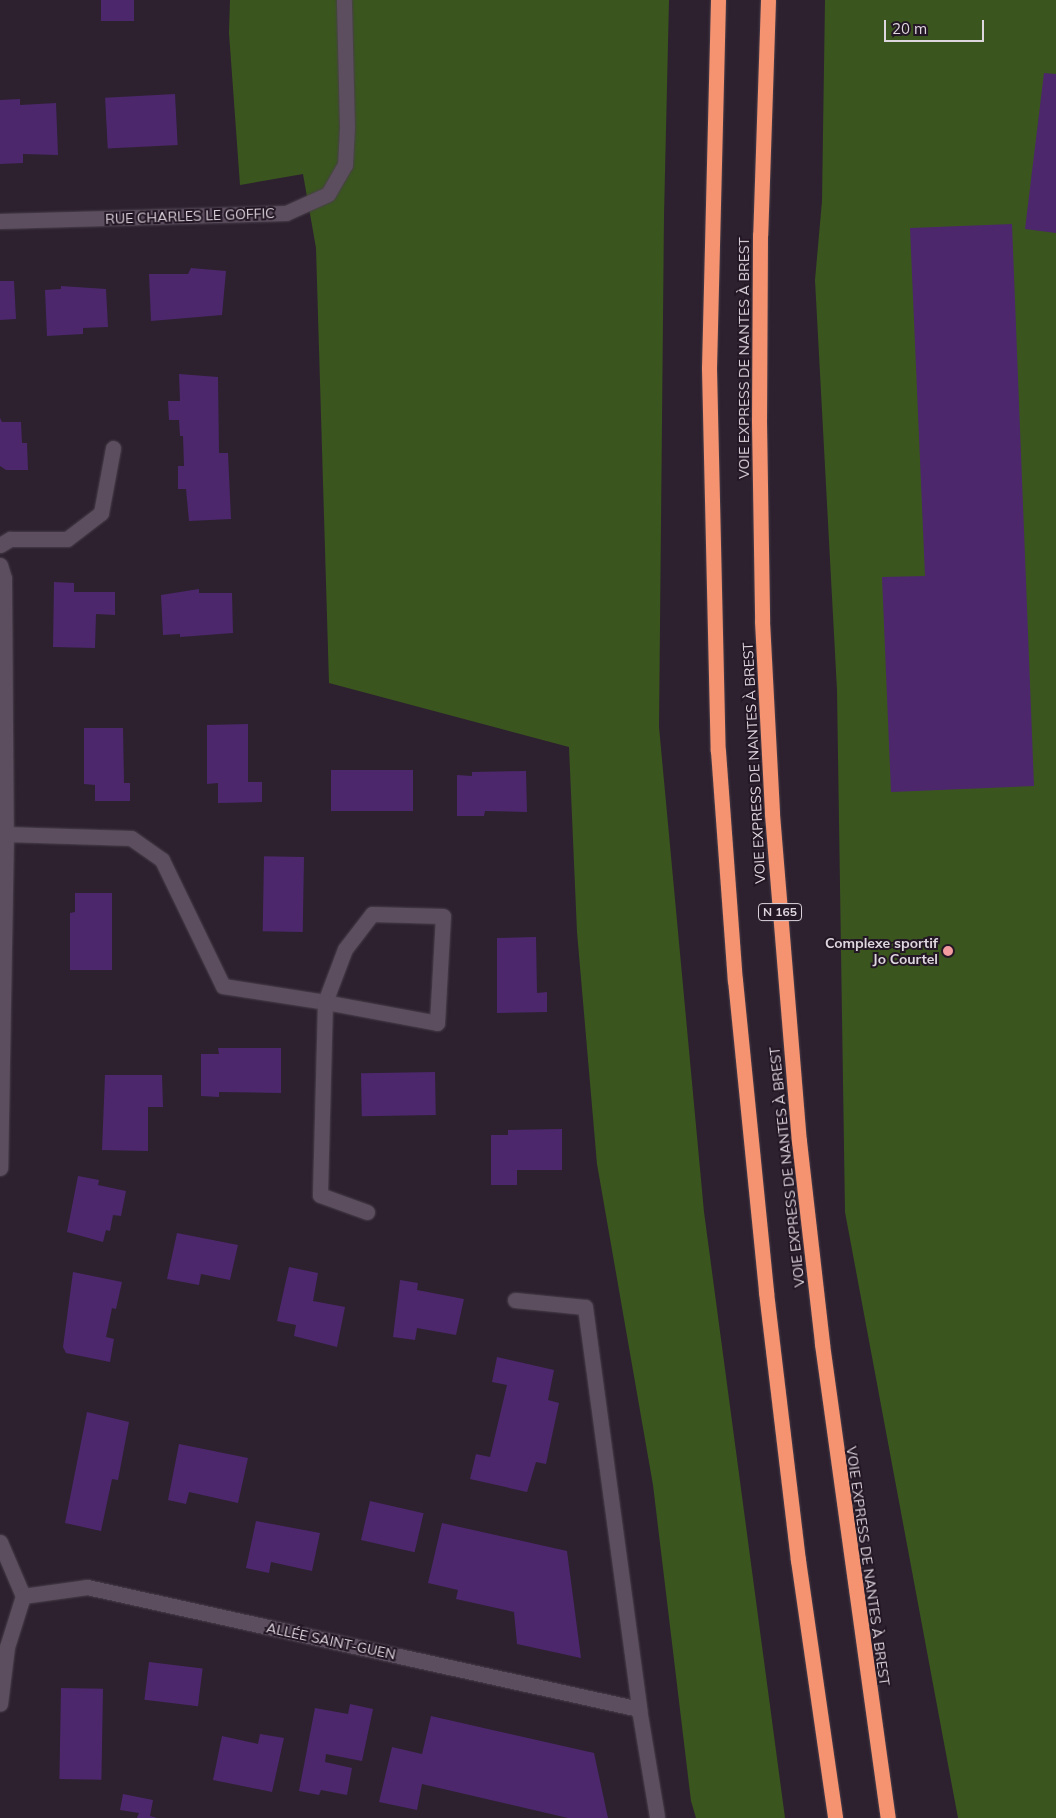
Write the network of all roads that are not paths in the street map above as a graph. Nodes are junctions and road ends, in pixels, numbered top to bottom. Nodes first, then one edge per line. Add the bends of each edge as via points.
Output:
1 (344, 0) edge
2 (718, 0) edge
3 (768, 0) edge
4 (0, 221) edge
5 (113, 448) dead end
6 (0, 545) edge
7 (0, 565) edge
8 (6, 834) junction
9 (2, 945) edge
10 (325, 1002) junction
11 (0, 1168) edge
12 (367, 1212) dead end
13 (515, 1300) dead end
14 (0, 1542) edge
15 (23, 1596) junction
16 (0, 1704) edge
17 (639, 1708) junction
18 (656, 1816) dead end
19 (835, 1818) edge
20 (888, 1818) edge

1 - 4 street, RUE CHARLES LE GOFFIC via 345,165 328,194 286,213
2 - 19 highway via 709,368 719,769 738,1009 765,1282 798,1560
3 - 20 highway, VOIE EXPRESS DE NANTES À BREST / N 165 via 760,235 759,421 762,621 772,814 800,1141 822,1344
5 - 6 street via 101,513 67,539 10,539
7 - 8 street via 4,578
8 - 9 street
8 - 10 street via 131,838 162,860 223,986
9 - 11 street
10 - 10 street via 345,949 372,914 443,916 437,1023
10 - 12 street via 320,1195
13 - 17 street via 585,1307
14 - 15 street
15 - 16 street via 7,1648
15 - 17 street, ALLÉE SAINT-GUEN via 87,1586
17 - 18 street

